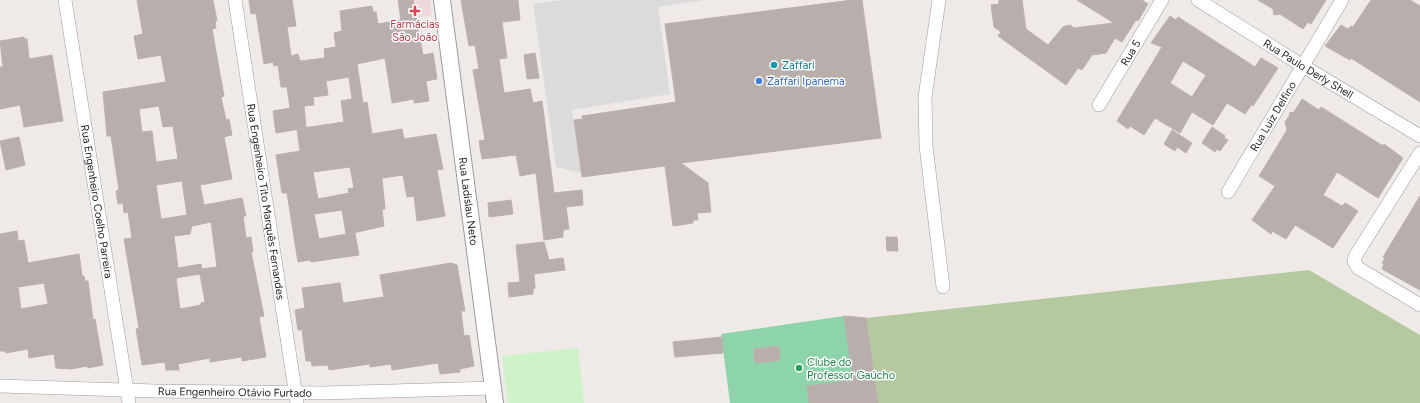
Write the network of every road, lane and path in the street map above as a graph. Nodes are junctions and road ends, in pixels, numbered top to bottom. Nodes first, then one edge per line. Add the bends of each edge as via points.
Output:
1 (65, 0) edge
2 (235, 0) edge
3 (442, 0) edge
4 (1162, 0) edge
5 (1198, 0) edge
6 (1342, 0) edge
7 (937, 3) edge
8 (1303, 66) junction
9 (1098, 105) dead end
10 (1420, 136) edge
11 (1420, 153) edge
12 (1228, 192) dead end
13 (943, 287) dead end
14 (1420, 305) edge
15 (0, 386) edge
16 (494, 395) edge
17 (128, 397) edge
18 (296, 398) edge

1 - 17 street, Rua Engenheiro Coelho Parreira
2 - 18 street, Rua Engenheiro Tito Marquês Fernandes
3 - 16 street, Rua Ladislau Neto
4 - 9 street, Rua 5
5 - 8 street, Rua Paulo Derly Shell
6 - 8 street, Rua Luiz Delfino
7 - 13 street via 924,97 926,146
8 - 10 street, Rua Paulo Derly Shell
8 - 12 street, Rua Luiz Delfino
11 - 14 street via 1354,261 1358,268
15 - 17 street, Rua Engenheiro Otávio Furtado
16 - 18 street, Rua Engenheiro Otávio Furtado
17 - 18 street, Rua Engenheiro Otávio Furtado

